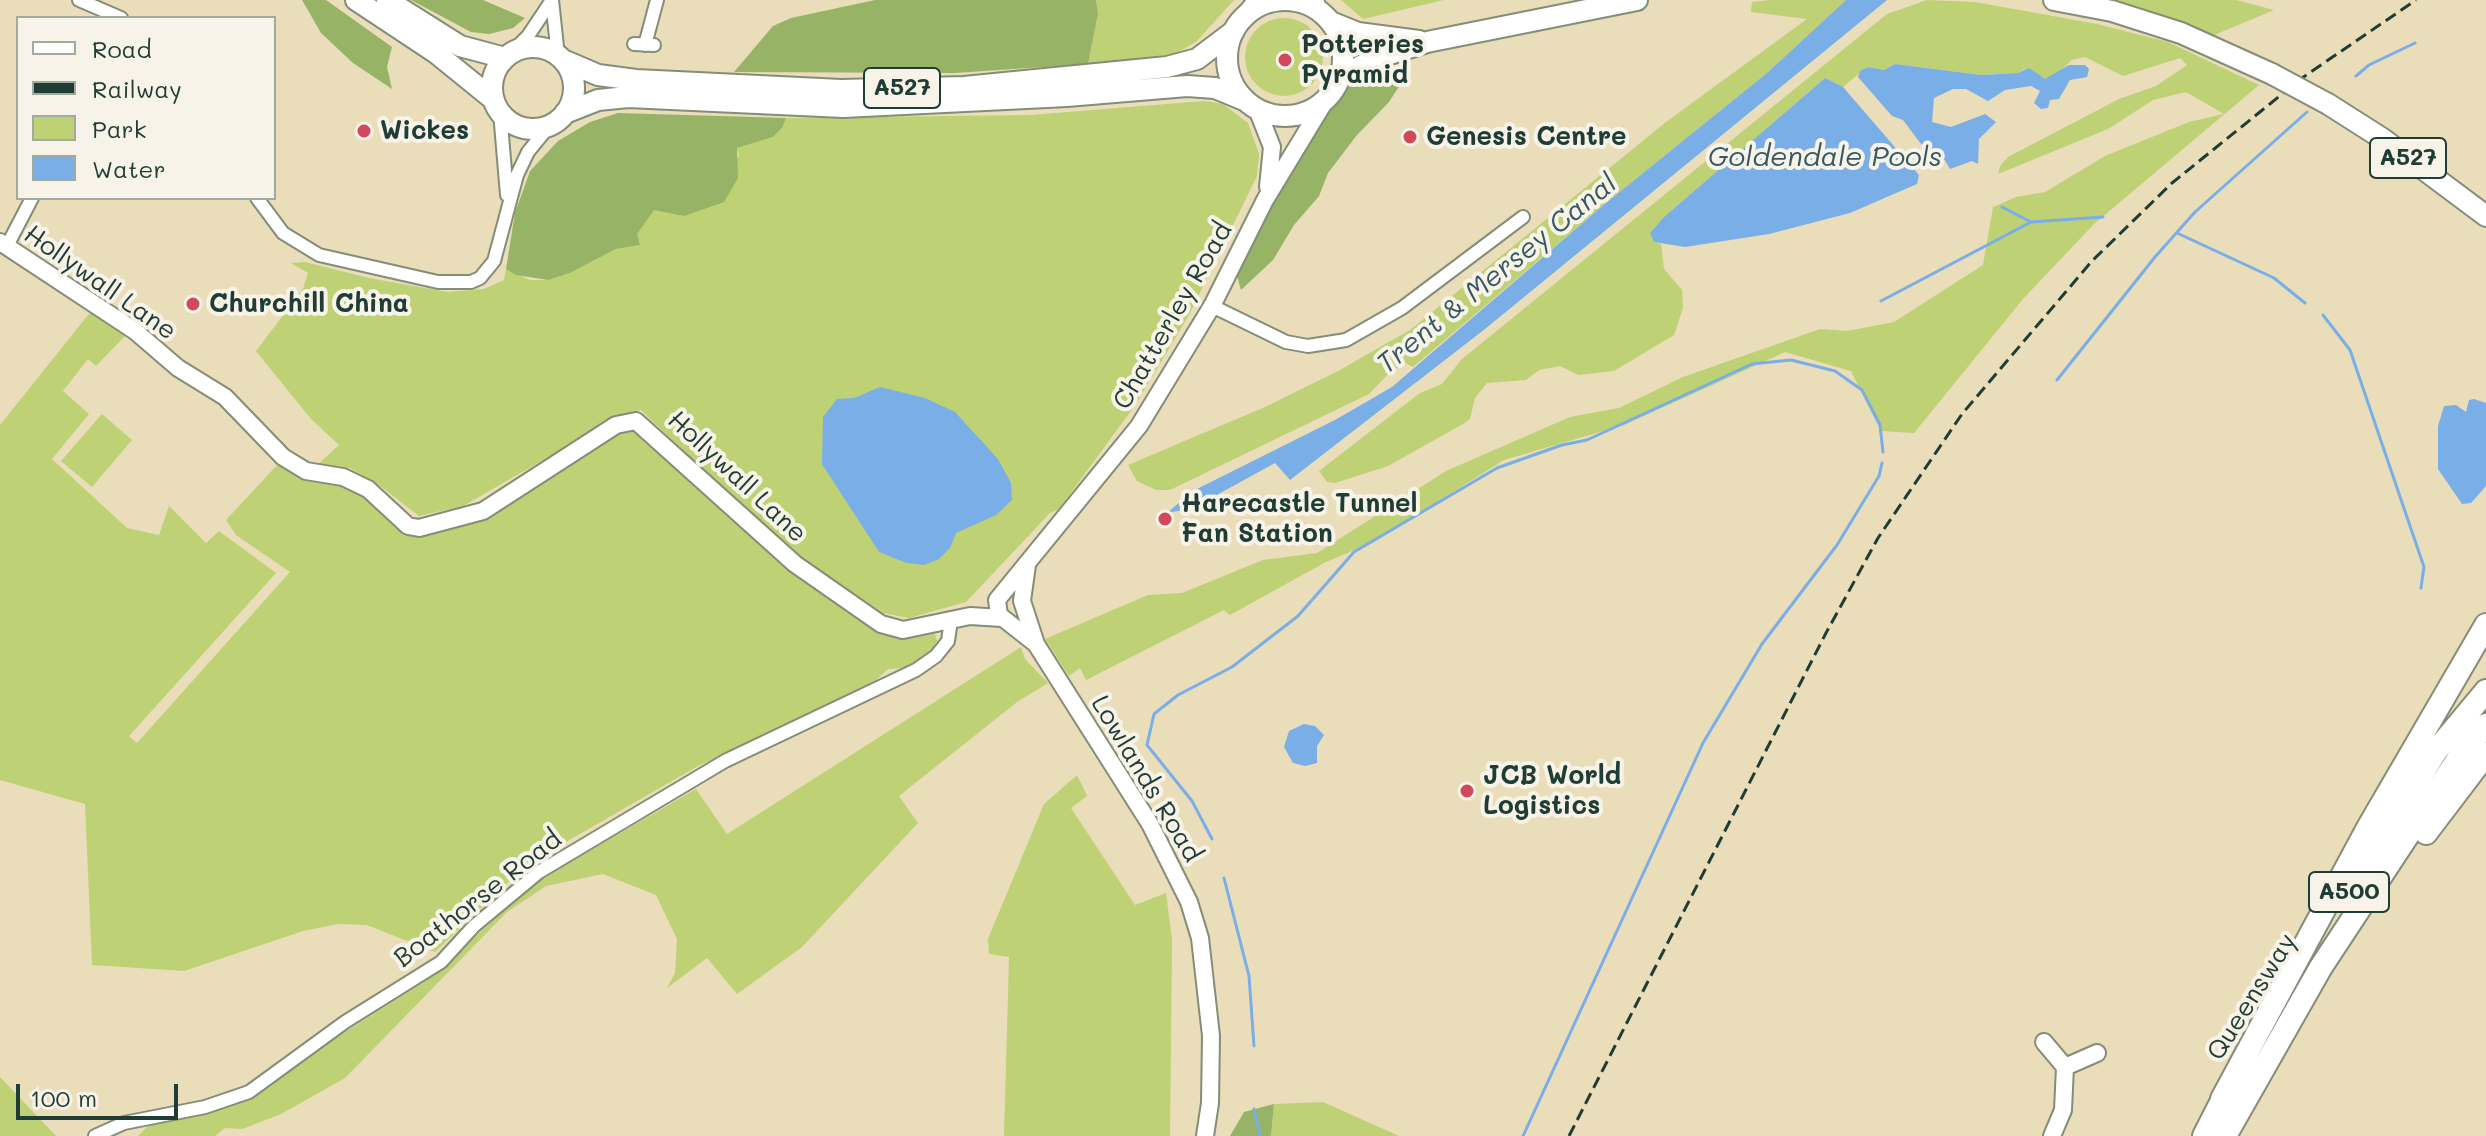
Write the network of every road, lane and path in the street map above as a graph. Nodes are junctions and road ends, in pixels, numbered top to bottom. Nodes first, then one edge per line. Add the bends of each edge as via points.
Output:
1 (79, 0) edge
2 (356, 0) edge
3 (387, 0) edge
4 (552, 0) edge
5 (657, 0) edge
6 (1256, 0) edge
7 (1637, 0) edge
8 (2054, 0) edge
9 (1321, 11) edge
10 (116, 16) edge
11 (1238, 25) junction
12 (1427, 42) junction
13 (645, 45) dead end
14 (509, 55) junction
15 (560, 58) junction
16 (1340, 77) junction
17 (1325, 101) junction
18 (1251, 104) junction
19 (497, 106) junction
20 (558, 119) junction
21 (31, 200) edge
22 (258, 200) edge
23 (1265, 200) junction
24 (507, 210) junction
25 (2486, 216) edge
26 (1523, 217) dead end
27 (3, 244) edge
28 (1212, 306) junction
29 (1027, 563) junction
30 (1002, 595) junction
31 (1023, 604) junction
32 (970, 616) junction
33 (1005, 619) junction
34 (951, 620) junction
35 (2486, 625) edge
36 (1036, 644) junction
37 (2486, 691) edge
38 (2486, 725) edge
39 (2486, 754) edge
40 (2305, 993) junction
41 (2044, 1042) dead end
42 (2097, 1053) dead end
43 (2065, 1067) junction
44 (2222, 1099) junction
45 (95, 1136) edge
46 (1205, 1136) edge
47 (2052, 1136) edge
48 (2204, 1136) edge
49 (2225, 1136) edge

1 - 10 street
2 - 19 main road via 436,53
3 - 14 main road via 460,46
4 - 14 street
4 - 15 street
5 - 13 street
6 - 11 street
7 - 12 main road, A527
8 - 25 main road, A527, bridge via 2112,11 2203,42 2272,74 2383,139
9 - 11 main road, A527 via 1297,1 1277,1 1258,7
9 - 12 main road, A527 via 1358,33
9 - 16 main road via 1343,52
11 - 15 main road, A527 via 1209,51 1185,63 1112,75 964,87 841,90 636,80 598,75
11 - 18 main road via 1229,44 1229,72
12 - 16 main road, A527 via 1374,59
14 - 15 main road via 540,47
14 - 19 main road via 493,77
15 - 20 main road via 573,83 572,98
16 - 17 main road
17 - 18 main road, A527 via 1289,117
17 - 23 street, Chatterley Road
18 - 20 main road, A527 via 1203,85 843,107 628,97 598,100
18 - 23 street, Chatterley Road via 1272,147
19 - 20 main road via 521,127
19 - 24 street
20 - 24 street via 528,152
21 - 27 street
22 - 24 street via 283,233 319,255 458,283 480,278 494,261
23 - 28 street, Chatterley Road
26 - 28 street via 1402,308 1346,340 1308,346 1286,342
27 - 34 street, Hollywall Lane via 225,397 283,457 306,471 343,477 368,489 408,526 419,528 483,511 616,425 636,421 795,564 862,612 903,630
28 - 29 street, Chatterley Road via 1139,426
29 - 30 street, Chatterley Road
29 - 31 street
30 - 31 street via 1014,593
30 - 32 street, Hollywall Lane
30 - 33 street via 996,609
31 - 33 street via 1020,615
31 - 36 street, Lowlands Road
32 - 33 street, Hollywall Lane
32 - 34 street, Hollywall Lane
33 - 36 street, Lowlands Road
34 - 45 street, Boathorse Road via 948,641 916,670 725,761 539,872 474,926 441,962 345,1022 249,1092 124,1123
35 - 44 highway via 2369,826
36 - 46 street, Lowlands Road via 1150,824 1189,902 1200,938 1211,1036
37 - 44 highway, Queensway / A500 via 2436,751
38 - 40 highway, Queensway / A500 via 2458,759
39 - 40 highway
40 - 49 highway, Queensway / A500
41 - 43 street
42 - 43 street
43 - 47 street via 2063,1110
44 - 48 highway, Queensway / A500

